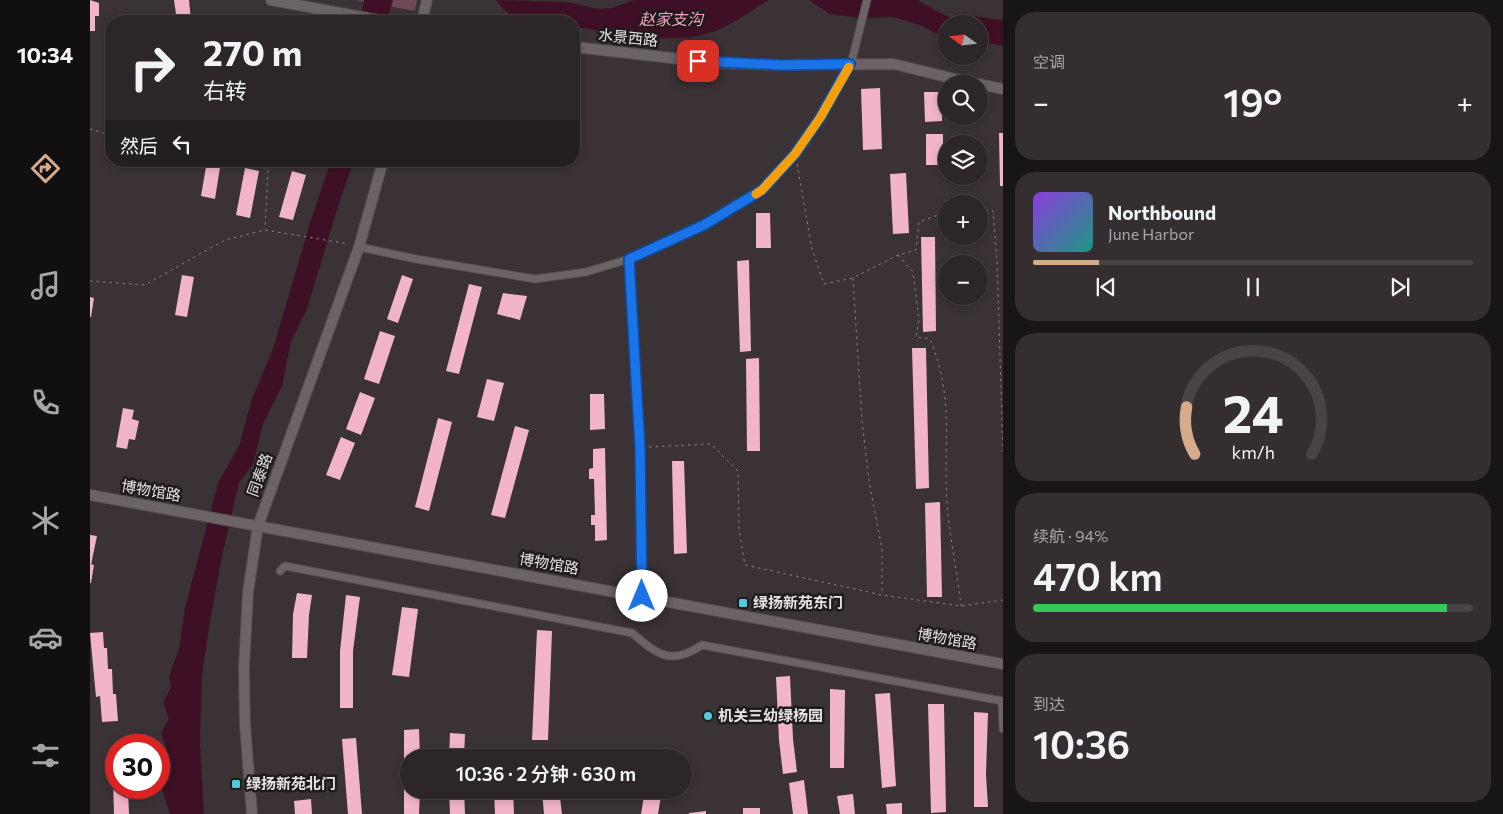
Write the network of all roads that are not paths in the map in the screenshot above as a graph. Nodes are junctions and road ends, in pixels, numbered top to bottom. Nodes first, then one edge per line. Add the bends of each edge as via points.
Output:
1 (271, 0) edge
2 (427, 0) edge
3 (867, 2) edge
4 (354, 15) edge
5 (423, 15) edge
6 (580, 48) edge
7 (850, 64) junction
8 (940, 75) edge
9 (988, 86) edge
10 (1003, 89) edge
11 (381, 167) edge
12 (359, 246) junction
13 (629, 259) junction
14 (90, 496) edge
15 (258, 526) junction
16 (280, 571) dead end
17 (642, 596) junction
18 (1003, 664) edge
19 (1003, 729) edge
20 (252, 814) edge

1 - 4 street
2 - 5 street
3 - 7 street
6 - 7 street, 水景西路 via 716,63
7 - 8 street, 水景西路 via 894,64
7 - 13 street via 820,118 795,154 762,190 704,225
9 - 10 street, 水景西路
11 - 12 street, 同泰路
12 - 13 street via 535,279 586,272
12 - 15 street, 同泰路
13 - 17 street via 640,448
14 - 15 street, 博物馆路
15 - 17 street, 博物馆路
15 - 20 street, 同泰路 via 248,592 244,668
16 - 19 street via 285,566 632,633 653,651 666,656 684,655 702,645 1002,700
17 - 18 street, 博物馆路

